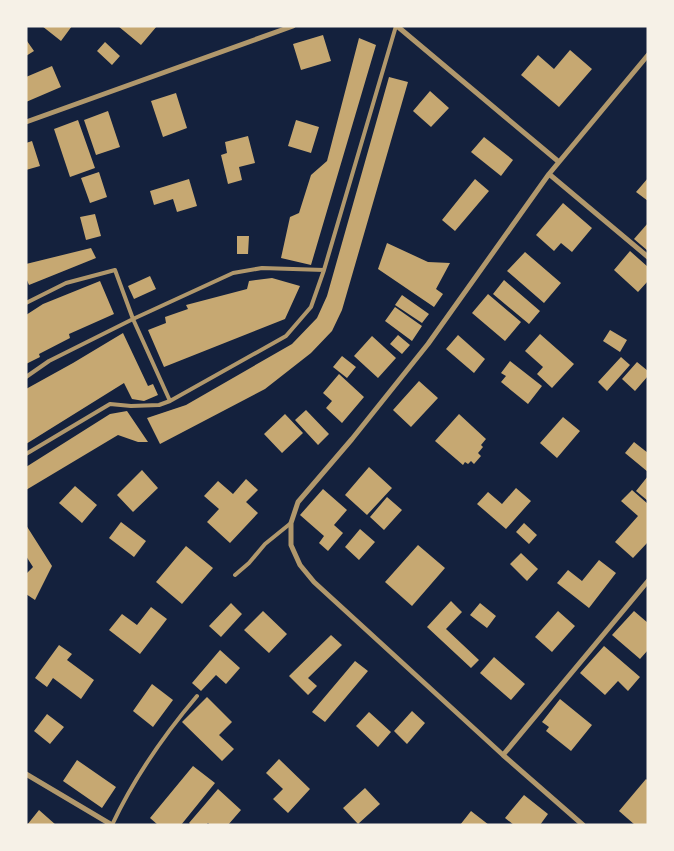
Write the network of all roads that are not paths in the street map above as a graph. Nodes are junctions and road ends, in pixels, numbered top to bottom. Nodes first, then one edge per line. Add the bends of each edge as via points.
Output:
1 (294, 26) edge
2 (397, 26) edge
3 (648, 55) edge
4 (26, 122) edge
5 (559, 162) junction
6 (549, 174) junction
7 (648, 257) edge
8 (324, 270) junction
9 (26, 303) edge
10 (133, 319) junction
11 (26, 377) edge
12 (170, 401) junction
13 (26, 454) edge
14 (291, 523) junction
15 (235, 575) dead end
16 (648, 581) edge
17 (197, 696) dead end
18 (502, 755) junction
19 (26, 774) edge
20 (112, 825) edge
21 (583, 825) edge

1 - 4 street
2 - 5 street
2 - 8 lane
3 - 5 street
5 - 6 street
6 - 7 street
6 - 14 street via 428,344 298,502
8 - 10 lane via 262,268 234,273
8 - 12 lane via 311,308 286,336
9 - 10 lane via 66,284 115,270
10 - 11 lane via 49,361
10 - 12 lane
12 - 13 lane via 160,405 110,404
14 - 15 lane via 264,544
14 - 18 street via 291,545 300,565 314,582
16 - 18 street
17 - 20 lane via 166,734 125,798
18 - 21 street
19 - 20 street

